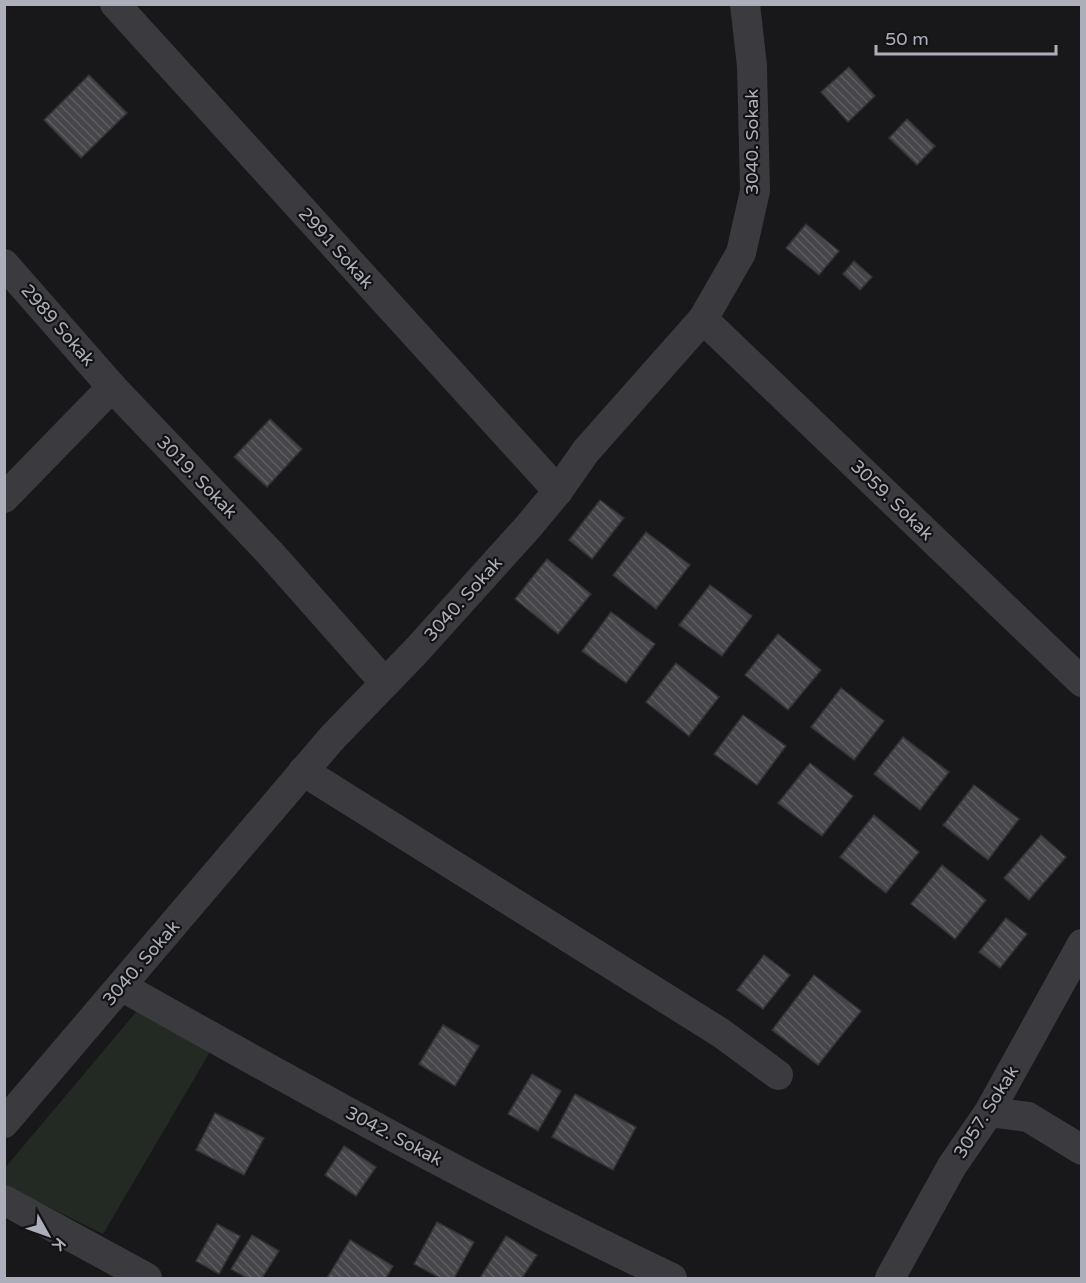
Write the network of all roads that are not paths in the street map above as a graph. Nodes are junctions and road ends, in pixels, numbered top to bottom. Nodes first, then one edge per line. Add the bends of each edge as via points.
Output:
1 (115, 4) edge
2 (745, 4) edge
3 (4, 264) edge
4 (703, 319) junction
5 (112, 387) junction
6 (558, 491) junction
7 (4, 498) edge
8 (1082, 682) edge
9 (384, 683) junction
10 (303, 771) junction
11 (1082, 944) edge
12 (121, 986) junction
13 (778, 1075) dead end
14 (989, 1112) junction
15 (4, 1123) edge
16 (1082, 1150) edge
17 (4, 1200) edge
18 (147, 1278) edge
19 (672, 1278) edge
20 (890, 1278) edge

1 - 6 street, 2991 Sokak
2 - 4 street, 3040. Sokak via 752,66 755,191 741,253
3 - 5 street, 2989 Sokak
4 - 6 street, 3040. Sokak via 586,450
4 - 8 street, 3059. Sokak
5 - 7 street
5 - 9 street, 3019. Sokak via 270,553
6 - 9 street, 3040. Sokak
9 - 10 street, 3040. Sokak
10 - 12 street, 3040. Sokak
10 - 13 street via 721,1033
11 - 14 street, 3057. Sokak
12 - 15 street, 3040. Sokak
12 - 19 street, 3042. Sokak via 297,1085 603,1246
14 - 16 street via 1028,1117
14 - 20 street, 3057. Sokak via 952,1166
17 - 18 street

